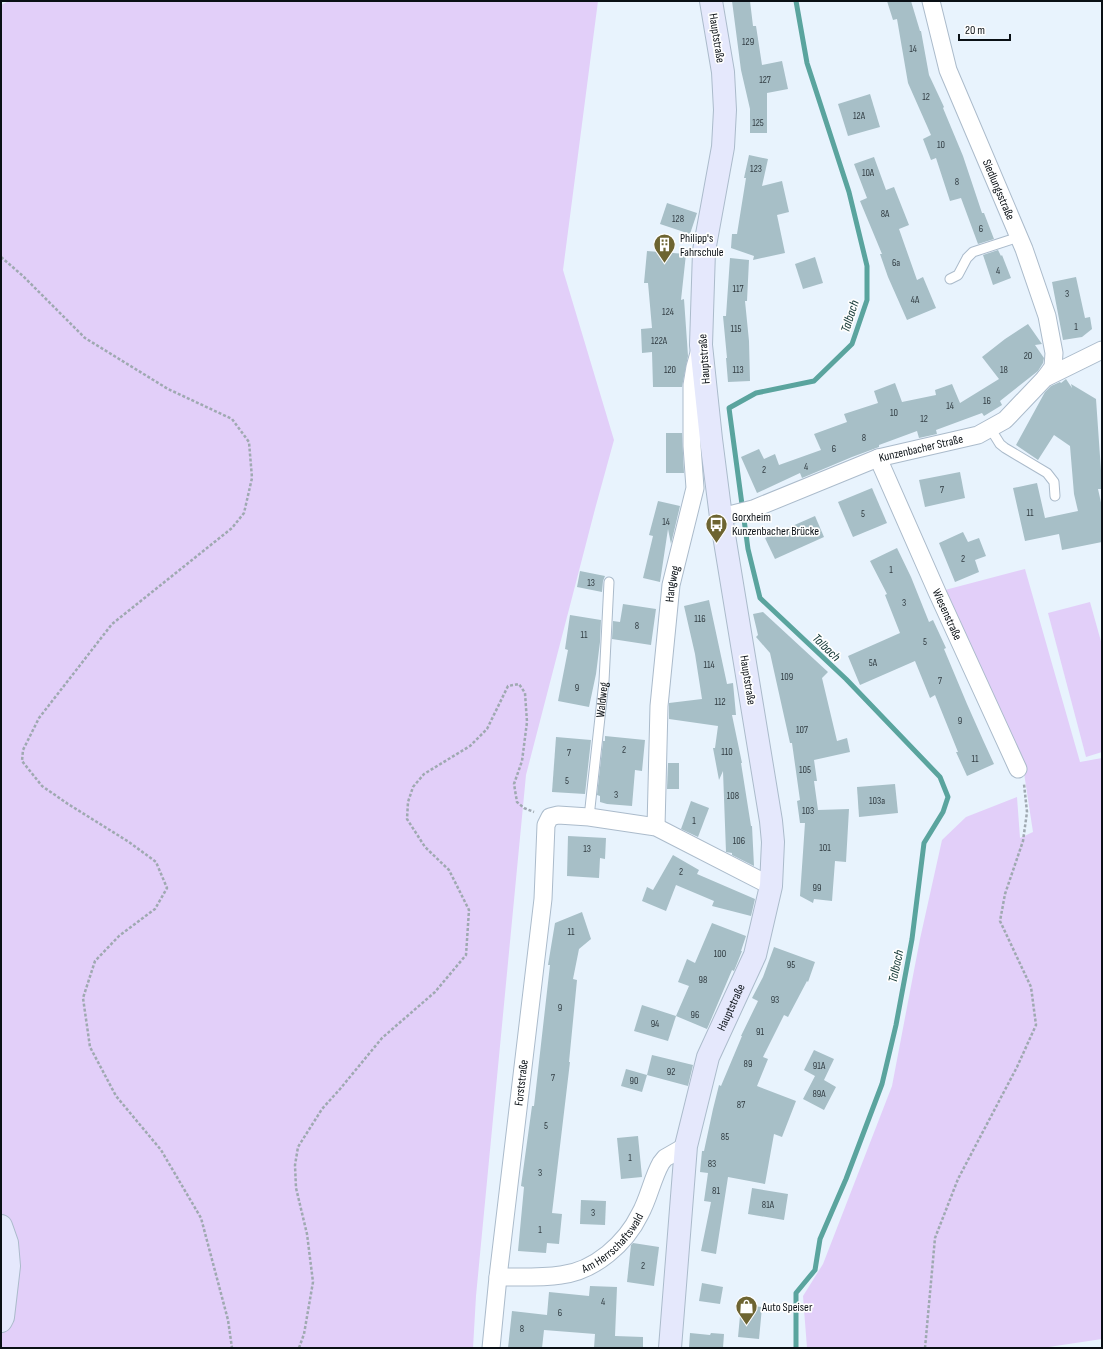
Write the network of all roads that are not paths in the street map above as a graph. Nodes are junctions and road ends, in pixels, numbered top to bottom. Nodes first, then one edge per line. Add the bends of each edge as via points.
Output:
1 (711, 1) edge
2 (931, 1) edge
3 (1019, 237) junction
4 (950, 279) dead end
5 (701, 345) junction
6 (1102, 350) edge
7 (1045, 378) junction
8 (990, 428) junction
9 (878, 458) junction
10 (1055, 496) dead end
11 (728, 515) junction
12 (609, 582) dead end
13 (1018, 769) road end
14 (589, 817) junction
15 (656, 826) junction
16 (771, 886) junction
17 (686, 1146) junction
18 (1, 1226) edge
19 (498, 1277) junction
20 (1, 1321) edge
21 (491, 1348) edge
22 (670, 1348) edge

1 - 5 main road, Hauptstraße via 723,72 725,110 723,147 704,251
2 - 3 street, Siedlungsstraße via 948,70
3 - 4 lane via 973,252 966,258 958,275
3 - 7 street, Siedlungsstraße via 1047,316 1054,353 1053,367
5 - 11 main road, Hauptstraße via 711,439
5 - 15 street, Hangweg via 692,385 695,488 671,585 659,706
6 - 7 street, Kunzenbacher Straße
7 - 8 street, Kunzenbacher Straße via 1005,420
8 - 9 street, Kunzenbacher Straße via 978,435
8 - 10 lane via 1005,448 1047,473 1054,482
9 - 11 street, Kunzenbacher Straße via 753,509
9 - 13 street, Wiesenstraße
11 - 16 main road, Hauptstraße via 771,821
12 - 14 lane, Waldweg via 604,680
14 - 15 street
14 - 19 street, Forststraße via 558,815 550,817 546,825 544,899
15 - 16 street
16 - 17 main road, Hauptstraße via 755,955 708,1057
17 - 19 street, Am Herrschaftswald via 661,1163 633,1227 612,1250 591,1265 561,1276
17 - 22 main road, Hauptstraße
18 - 20 main road via 7,1243 9,1266
19 - 21 street, Forststraße

